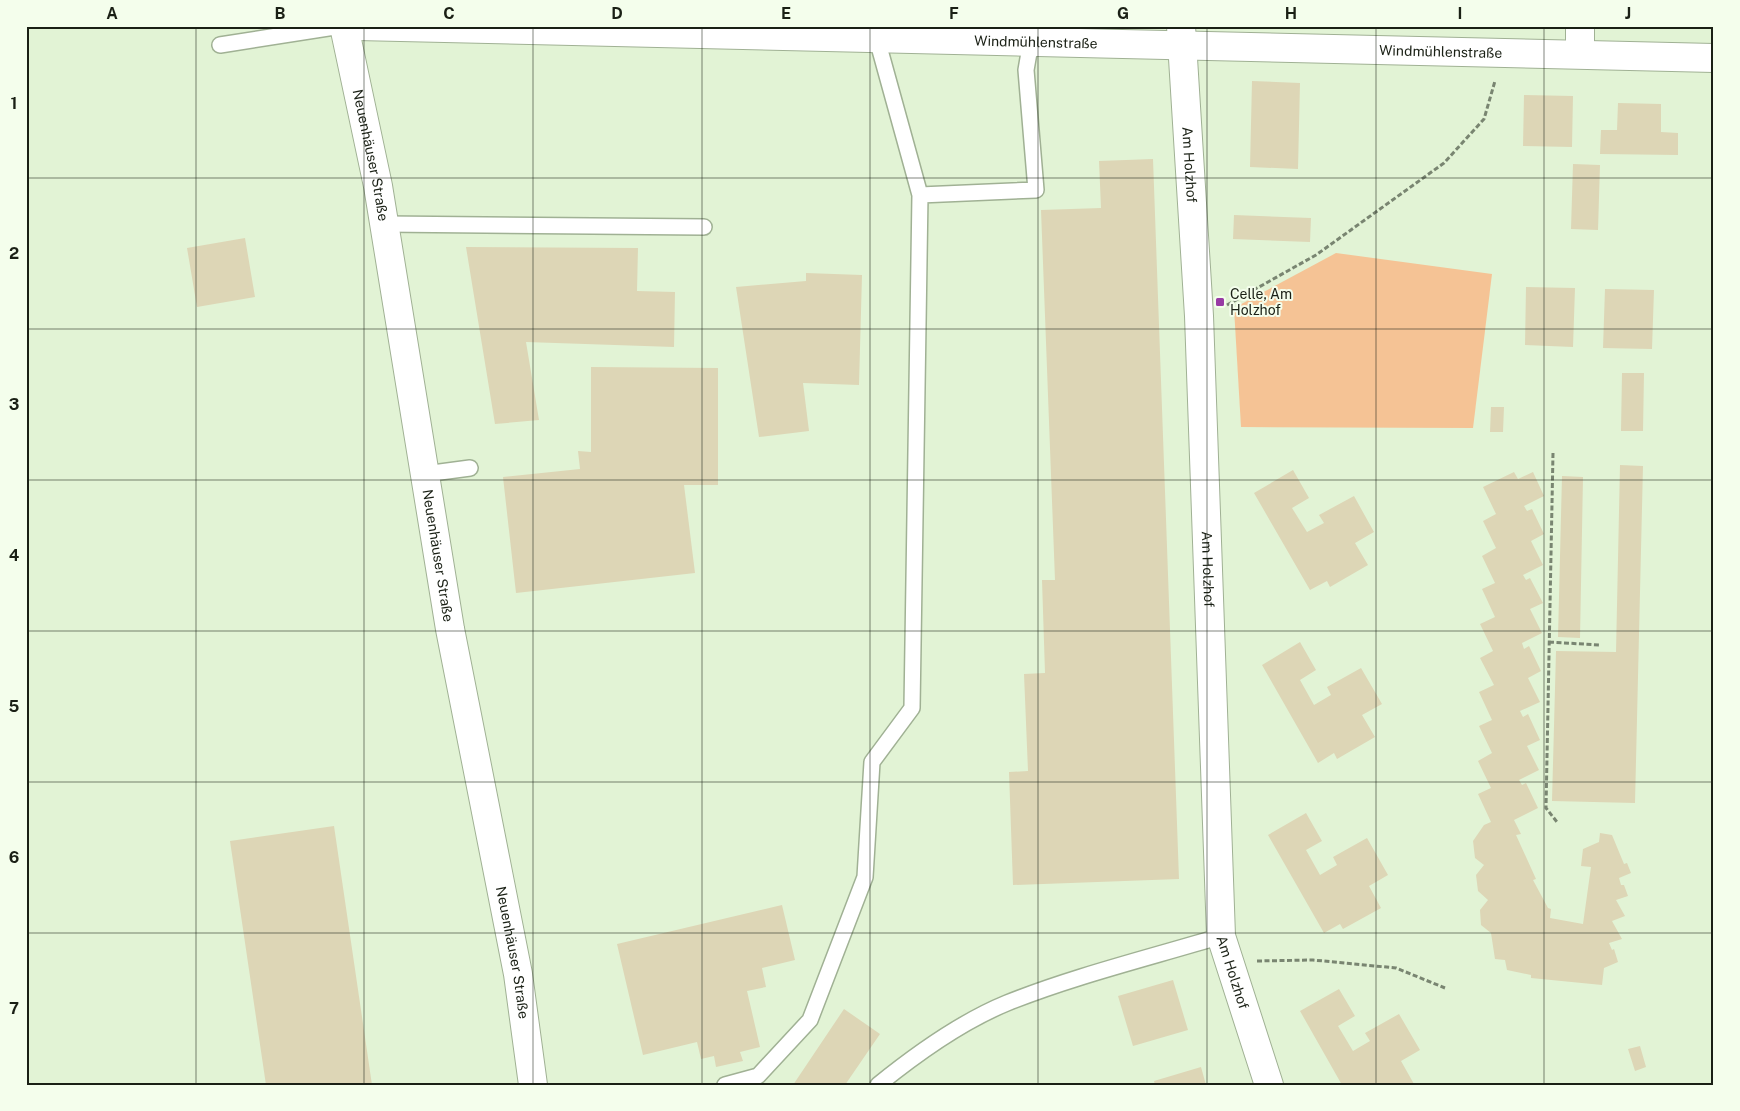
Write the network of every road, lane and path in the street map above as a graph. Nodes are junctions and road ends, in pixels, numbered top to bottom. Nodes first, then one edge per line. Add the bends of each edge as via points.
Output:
1 (342, 26) edge
2 (357, 26) edge
3 (1580, 26) edge
4 (874, 32) edge
5 (1048, 36) edge
6 (1182, 36) edge
7 (220, 45) dead end
8 (1504, 52) junction
9 (1580, 54) junction
10 (1714, 58) edge
11 (920, 195) junction
12 (384, 224) junction
13 (704, 227) dead end
14 (1199, 316) junction
15 (1552, 452) dead end
16 (470, 468) dead end
17 (425, 474) junction
18 (1549, 642) junction
19 (1598, 645) dead end
20 (1557, 822) dead end
21 (1225, 949) junction
22 (1445, 988) dead end
23 (533, 1085) edge
24 (725, 1085) edge
25 (878, 1085) edge
26 (1269, 1085) edge

1 - 7 lane
1 - 12 street, Neuenhäuser Straße
2 - 4 street, Windmühlenstraße
3 - 9 street
4 - 5 street, Windmühlenstraße
4 - 11 lane
5 - 6 street, Windmühlenstraße
5 - 11 lane via 1026,70 1036,190
6 - 8 street, Windmühlenstraße
6 - 14 street, Am Holzhof
8 - 9 street, Windmühlenstraße
8 - 14 path via 1484,119 1444,163 1316,256 1211,314
9 - 10 street, Windmühlenstraße
11 - 24 lane via 912,708 872,762 865,877 810,1020 758,1076
12 - 13 lane
12 - 17 street, Neuenhäuser Straße
14 - 21 street, Am Holzhof
15 - 18 path
16 - 17 lane
17 - 23 street, Neuenhäuser Straße via 450,629 518,974
18 - 19 path
18 - 20 path via 1546,808
21 - 22 path via 1396,968
21 - 25 lane via 1006,1004 962,1027
21 - 26 street, Am Holzhof

